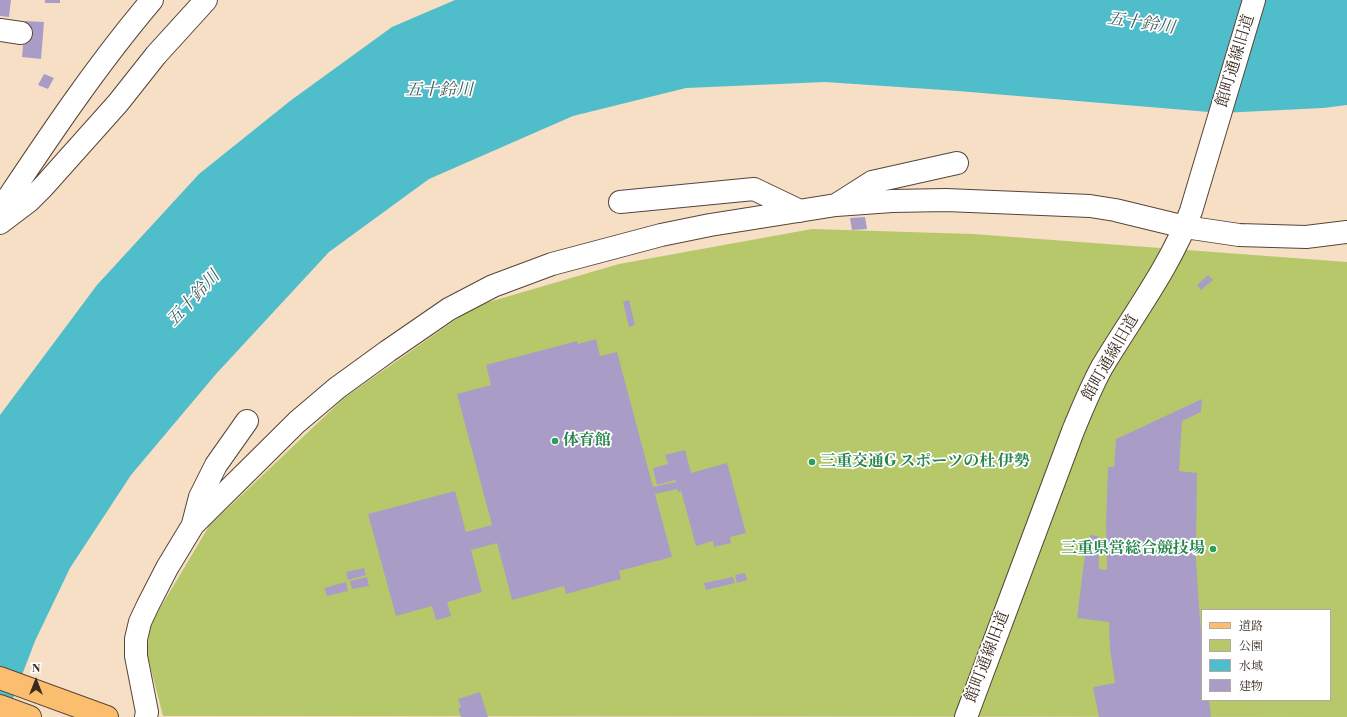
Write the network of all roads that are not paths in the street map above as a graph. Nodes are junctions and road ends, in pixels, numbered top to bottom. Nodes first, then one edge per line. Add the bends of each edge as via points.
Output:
1 (152, 0) edge
2 (206, 0) edge
3 (1254, 0) edge
4 (956, 163) dead end
5 (620, 202) dead end
6 (836, 205) junction
7 (0, 210) edge
8 (800, 211) junction
9 (1188, 219) junction
10 (0, 223) edge
11 (1347, 232) edge
12 (247, 421) dead end
13 (193, 525) junction
14 (0, 678) edge
15 (0, 706) edge
16 (30, 717) edge
17 (107, 717) edge
18 (146, 717) edge
19 (966, 717) edge

1 - 7 street via 62,117
2 - 10 street via 43,187
3 - 9 street, 館町通線旧道
4 - 6 street via 872,182
5 - 8 street via 754,189
6 - 8 street
6 - 9 street via 946,200 1065,204
8 - 13 street via 661,235 552,264 493,286 449,309 337,388 297,422
9 - 11 street via 1239,235 1306,237
9 - 19 street, 館町通線旧道 via 1166,265 1102,368 1088,396
12 - 13 street via 216,465 200,497
13 - 18 street via 167,568 140,622 136,656
14 - 17 main road
15 - 16 main road

